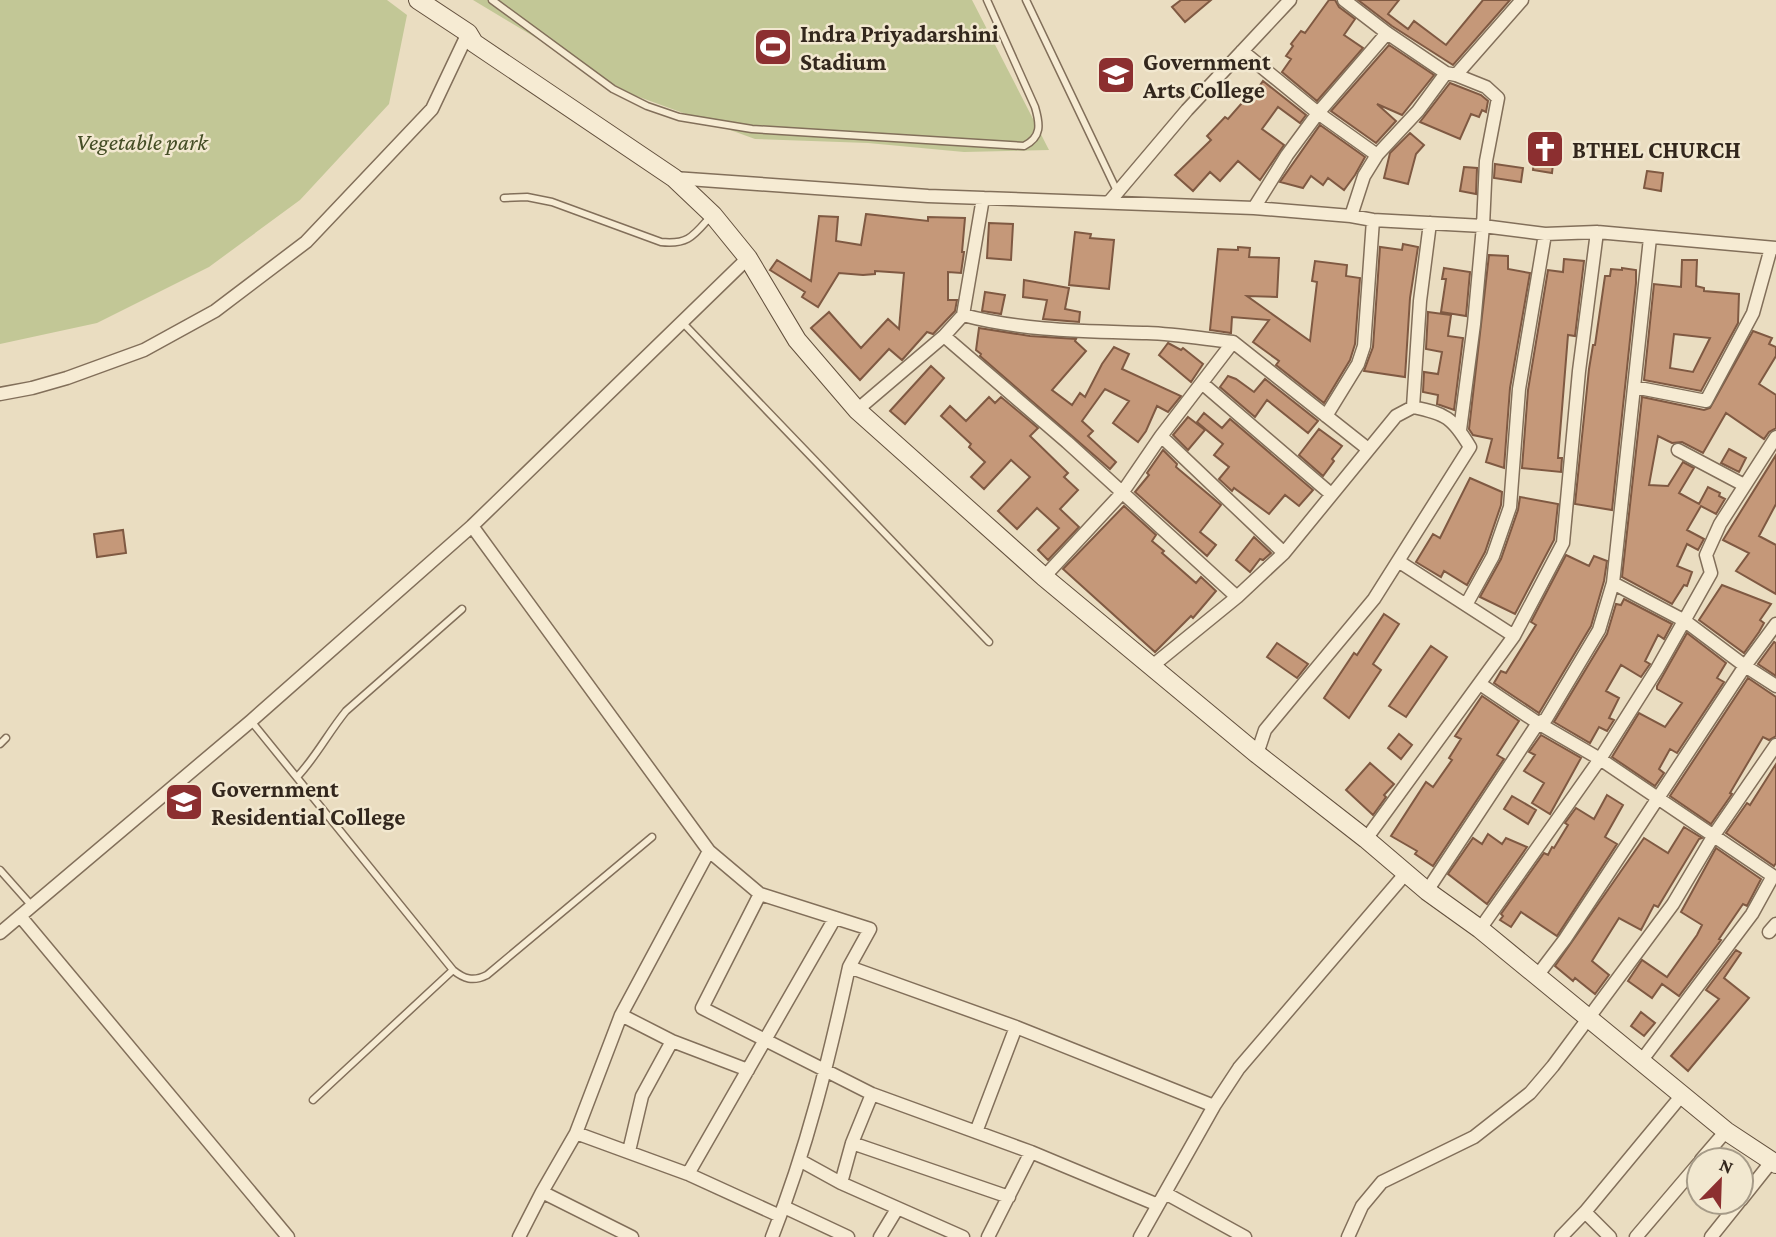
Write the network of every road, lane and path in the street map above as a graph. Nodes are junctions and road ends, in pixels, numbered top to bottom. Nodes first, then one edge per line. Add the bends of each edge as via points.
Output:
1 (418, 0) edge
2 (492, 0) edge
3 (987, 0) edge
4 (1026, 0) edge
5 (1290, 0) edge
6 (1344, 0) edge
7 (1522, 0) edge
8 (468, 33) junction
9 (1387, 33) junction
10 (1242, 51) junction
11 (1451, 74) junction
12 (1318, 113) junction
13 (1377, 155) junction
14 (674, 178) junction
15 (1114, 197) junction
16 (504, 198) dead end
17 (983, 198) junction
18 (1254, 208) junction
19 (713, 215) junction
20 (1351, 216) junction
21 (1373, 220) junction
22 (1430, 223) junction
23 (1483, 226) junction
24 (1597, 232) junction
25 (1545, 234) junction
26 (1650, 238) junction
27 (1773, 248) edge
28 (748, 258) junction
29 (963, 315) junction
30 (682, 323) junction
31 (944, 336) junction
32 (1233, 342) junction
33 (1203, 384) junction
34 (1634, 387) junction
35 (0, 394) edge
36 (1413, 407) junction
37 (857, 410) junction
38 (1326, 416) junction
39 (1460, 430) junction
40 (1161, 436) junction
41 (1775, 441) edge
42 (1368, 449) junction
43 (1678, 450) dead end
44 (1744, 485) junction
45 (1122, 493) junction
46 (1331, 494) junction
47 (472, 527) junction
48 (1284, 553) junction
49 (1398, 561) junction
50 (1044, 577) junction
51 (1613, 583) junction
52 (1237, 597) junction
53 (1466, 605) junction
54 (462, 609) dead end
55 (1685, 621) junction
56 (1776, 624) edge
57 (1514, 636) junction
58 (989, 642) dead end
59 (1745, 666) junction
60 (1151, 667) junction
61 (1480, 684) junction
62 (1776, 686) edge
63 (251, 721) junction
64 (1538, 723) junction
65 (1776, 744) edge
66 (1257, 754) junction
67 (1600, 759) junction
68 (297, 777) junction
69 (1657, 799) junction
70 (1713, 835) junction
71 (652, 836) dead end
72 (1366, 839) junction
73 (709, 851) junction
74 (0, 870) edge
75 (1406, 873) junction
76 (1775, 875) edge
77 (1427, 891) junction
78 (760, 894) junction
79 (32, 906) junction
80 (20, 916) junction
81 (835, 918) junction
82 (1480, 929) junction
83 (0, 933) edge
84 (849, 967) junction
85 (453, 970) junction
86 (1537, 976) junction
87 (621, 1015) junction
88 (1588, 1019) junction
89 (1016, 1027) junction
90 (765, 1040) junction
91 (672, 1041) junction
92 (1642, 1060) junction
93 (748, 1070) junction
94 (827, 1071) junction
95 (872, 1094) junction
96 (1682, 1095) junction
97 (313, 1100) dead end
98 (1214, 1106) junction
99 (1726, 1131) junction
100 (976, 1132) junction
101 (576, 1133) junction
102 (852, 1143) junction
103 (1713, 1146) edge
104 (629, 1151) junction
105 (1031, 1152) junction
106 (801, 1161) junction
107 (1774, 1162) edge
108 (688, 1174) junction
109 (1685, 1179) edge
110 (841, 1183) junction
111 (1755, 1184) edge
112 (542, 1192) junction
113 (1165, 1193) junction
114 (1009, 1197) junction
115 (1158, 1205) junction
116 (897, 1209) junction
117 (782, 1212) junction
118 (1585, 1212) junction
119 (1728, 1216) edge
120 (288, 1237) edge
121 (519, 1237) edge
122 (632, 1237) edge
123 (772, 1237) edge
124 (848, 1237) edge
125 (880, 1237) edge
126 (963, 1237) edge
127 (988, 1237) edge
128 (1140, 1237) edge
129 (1245, 1237) edge
130 (1348, 1237) edge
131 (1561, 1237) edge
132 (1610, 1237) edge
133 (1636, 1237) edge
134 (1711, 1237) edge

1 - 8 main road
2 - 3 lane via 613,89 678,117 752,129 1024,146 1034,141 1039,122
4 - 15 lane
5 - 10 street
6 - 9 street
7 - 11 street
8 - 14 main road via 474,43
8 - 35 street via 432,109 296,250 215,311 144,350 67,378
9 - 11 street
9 - 12 street
10 - 12 street
10 - 15 street
11 - 13 street
11 - 23 street via 1486,87 1498,98 1486,161
12 - 13 street
12 - 18 street
13 - 20 street via 1364,176
14 - 17 street
14 - 19 main road
15 - 17 street
15 - 18 street
16 - 19 lane via 540,198 678,244
17 - 29 street
18 - 20 street
19 - 28 main road
20 - 21 street
21 - 22 street
21 - 38 street via 1364,346
22 - 23 street
22 - 36 street
23 - 25 street
23 - 39 street
24 - 25 street
24 - 26 street
24 - 57 street via 1563,543
25 - 53 street via 1519,389 1510,507 1493,556
26 - 27 street
26 - 34 street
27 - 34 street via 1753,313 1706,401
28 - 30 street
28 - 37 main road via 797,340
29 - 31 street
29 - 32 street via 995,324
30 - 47 street
30 - 58 lane
31 - 37 street
31 - 45 street
32 - 33 street
32 - 38 street
33 - 40 street
33 - 46 street
34 - 51 street
36 - 39 street via 1441,413
36 - 42 street via 1396,416
37 - 50 main road
38 - 42 street
39 - 49 street via 1470,447
40 - 45 street
40 - 48 street
41 - 44 street
42 - 46 street
43 - 44 street
44 - 55 street via 1706,555 1711,573
45 - 50 street
45 - 52 street
46 - 48 street
47 - 63 street
47 - 73 street
48 - 52 street
49 - 53 street
49 - 66 street via 1341,641 1265,730
50 - 60 main road
51 - 55 street
51 - 64 street via 1599,630 1546,719
52 - 60 street
53 - 57 street
54 - 68 lane via 346,712
55 - 59 street
55 - 67 street
56 - 59 street
57 - 61 street
59 - 62 street
59 - 69 street
60 - 66 main road
61 - 64 street
61 - 72 street
63 - 68 lane
63 - 79 street
64 - 67 street
64 - 77 street
65 - 70 street
66 - 72 main road
67 - 69 street
67 - 82 street
68 - 85 lane
69 - 70 street
69 - 86 street
70 - 76 street
70 - 88 street via 1673,904
71 - 85 lane via 487,975 471,980
72 - 75 main road
73 - 78 street
73 - 87 street
74 - 79 lane
75 - 77 main road
75 - 98 street via 1239,1068
76 - 92 street via 1752,914
77 - 82 main road
78 - 81 street
78 - 90 street via 702,1008
79 - 80 street
80 - 83 street
80 - 120 street
81 - 84 street via 870,929
81 - 90 street
82 - 86 main road
84 - 89 street
84 - 94 street
85 - 97 lane
86 - 88 main road
87 - 91 street
87 - 101 street
88 - 92 main road
88 - 130 street via 1530,1093 1475,1137 1382,1182 1362,1206
89 - 98 street
89 - 100 street
90 - 93 street
90 - 94 street
91 - 93 street
91 - 104 street via 642,1096
92 - 96 main road
93 - 108 street
94 - 95 street
94 - 106 street
95 - 100 street
95 - 102 street
96 - 99 main road
96 - 118 street
98 - 113 street
99 - 103 street
99 - 107 main road
100 - 105 street
101 - 104 street
101 - 112 street
102 - 110 street
102 - 114 street
104 - 108 street
105 - 114 street
105 - 115 street
106 - 110 street
106 - 117 street
107 - 111 street
108 - 117 street
109 - 133 street
110 - 116 street
112 - 121 street
112 - 122 street
113 - 115 street
113 - 129 street
114 - 127 street
115 - 128 street
116 - 125 street
116 - 126 street
117 - 123 street
117 - 124 street
118 - 131 street
118 - 132 street
119 - 134 street

